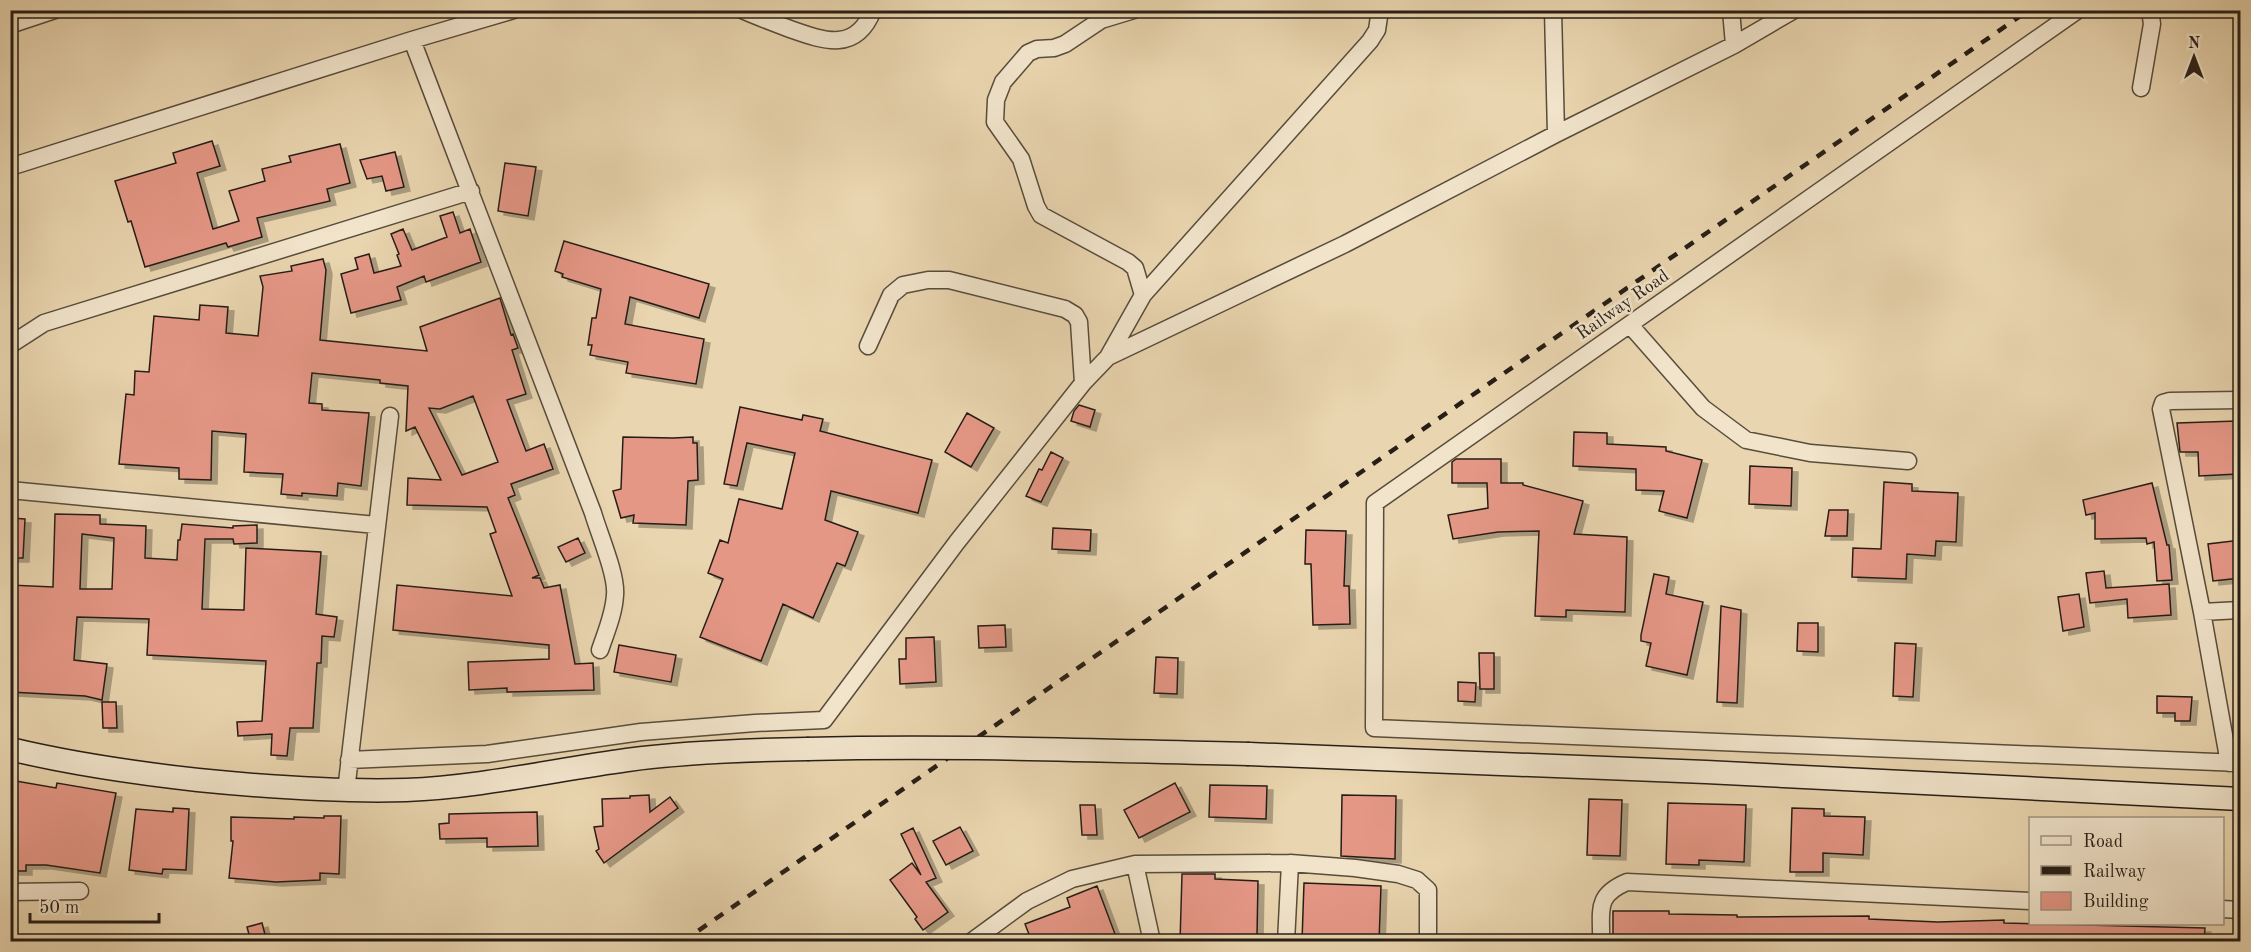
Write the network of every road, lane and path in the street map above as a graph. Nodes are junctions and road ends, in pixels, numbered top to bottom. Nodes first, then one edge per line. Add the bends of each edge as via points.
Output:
1 (742, 10) edge
2 (873, 10) edge
3 (1134, 10) edge
4 (1380, 10) edge
5 (1553, 10) edge
6 (1731, 10) edge
7 (1794, 10) edge
8 (2078, 10) edge
9 (2150, 10) edge
10 (46, 12) edge
11 (504, 12) edge
12 (10, 25) edge
13 (412, 40) junction
14 (1734, 45) junction
15 (2141, 88) dead end
16 (1556, 134) junction
17 (10, 167) edge
18 (471, 191) junction
19 (1143, 295) junction
20 (1630, 325) junction
21 (10, 345) edge
22 (868, 346) dead end
23 (1108, 357) junction
24 (1083, 383) junction
25 (2241, 400) edge
26 (390, 416) dead end
27 (1908, 460) dead end
28 (10, 490) edge
29 (376, 525) junction
30 (2241, 610) edge
31 (2202, 612) junction
32 (600, 650) dead end
33 (10, 750) edge
34 (487, 754) junction
35 (349, 760) junction
36 (2235, 763) edge
37 (492, 780) junction
38 (346, 791) junction
39 (2241, 799) edge
40 (1290, 863) junction
41 (1135, 864) junction
42 (80, 891) dead end
43 (10, 892) edge
44 (2029, 901) edge
45 (2224, 909) edge
46 (2241, 910) edge
47 (989, 936) edge
48 (971, 942) edge
49 (1152, 942) edge
50 (1286, 942) edge
51 (1428, 942) edge
52 (1601, 942) edge

1 - 2 street via 823,41 848,40 868,22
3 - 19 street via 1101,20 1065,44 1028,53 1003,82 996,100 995,122 1021,159 1041,215 1136,268
4 - 19 street via 1377,30 1370,41
5 - 16 street
6 - 14 street
7 - 14 street
8 - 20 street, Railway Road
9 - 15 street via 2152,24
10 - 12 street
11 - 13 street
13 - 17 street
13 - 18 street
14 - 16 street
16 - 23 street via 1345,244
18 - 21 street via 44,323
18 - 32 street via 593,513 614,581 614,602
19 - 23 street
20 - 27 street via 1703,408 1746,440 1810,453
20 - 36 street, Railway Road via 1375,503 1374,728
22 - 24 street via 891,295 903,285 949,280 1065,309 1075,315 1079,322
23 - 24 street
24 - 34 street via 957,542 824,720 641,732
25 - 31 street via 2170,401 2163,403 2161,409
26 - 29 street
28 - 29 street
29 - 35 street
30 - 31 street
31 - 36 street
33 - 38 main road via 135,773
34 - 35 street
34 - 37 street
35 - 38 street
37 - 38 main road
37 - 39 main road, bridge via 629,759 734,751 1007,748 1706,772
40 - 41 street
40 - 50 street
40 - 51 street via 1355,868 1417,880 1428,891
41 - 47 street via 1072,879 1028,901
41 - 49 street
42 - 43 street
44 - 52 street via 1627,882 1611,889 1602,900
45 - 46 street
47 - 48 street

